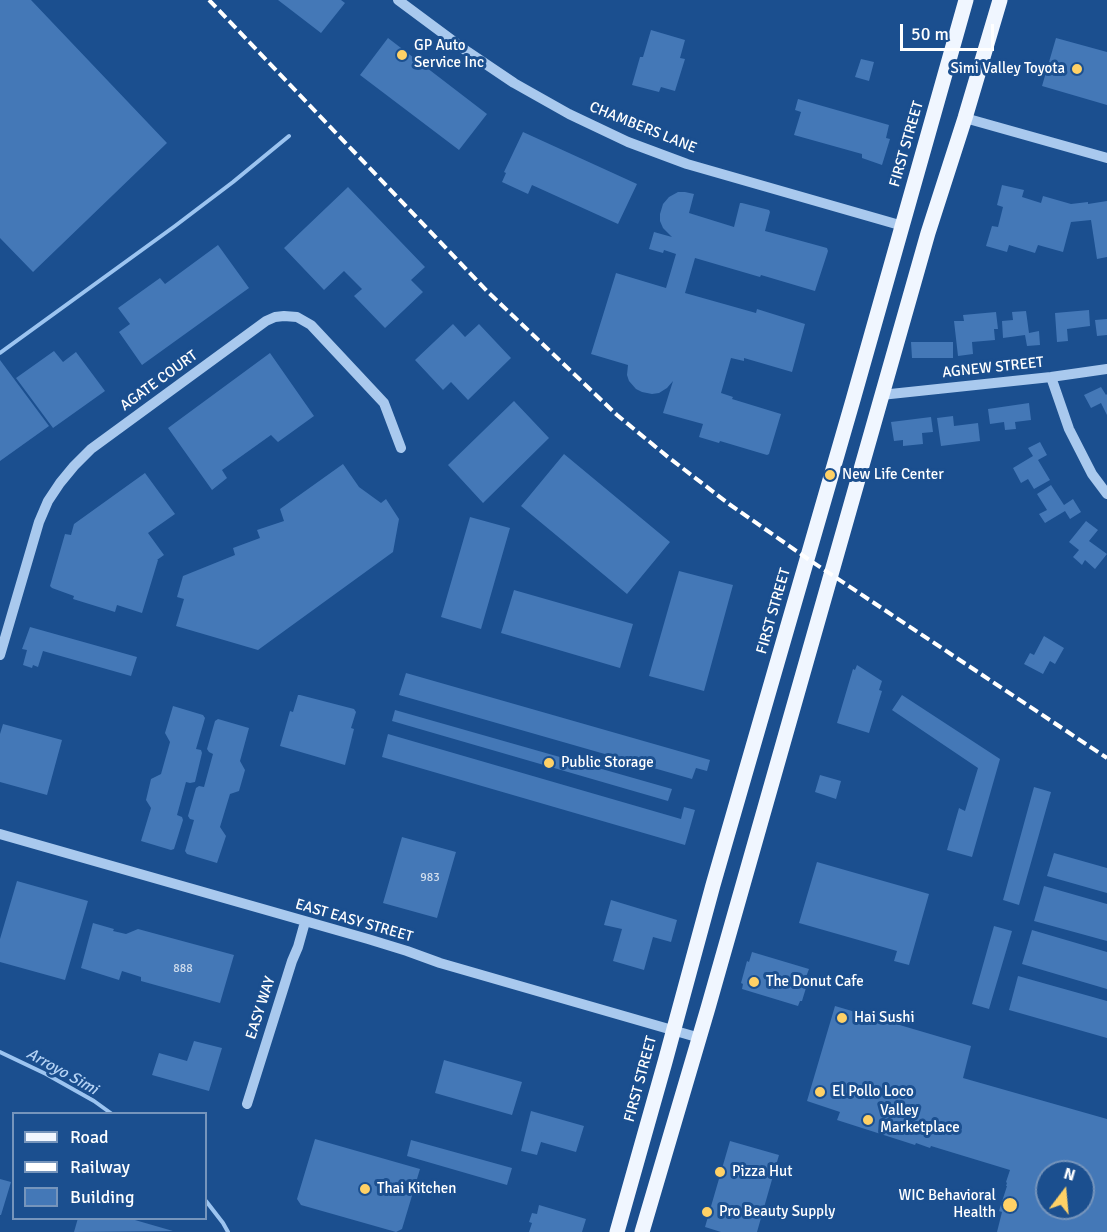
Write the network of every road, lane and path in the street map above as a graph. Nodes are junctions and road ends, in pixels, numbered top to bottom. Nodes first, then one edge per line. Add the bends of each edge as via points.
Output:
1 (398, 0) edge
2 (966, 0) edge
3 (1000, 0) edge
4 (965, 118) junction
5 (1107, 158) edge
6 (903, 226) junction
7 (928, 233) junction
8 (1107, 369) edge
9 (1052, 377) junction
10 (881, 395) junction
11 (853, 400) junction
12 (401, 448) dead end
13 (1107, 494) edge
14 (0, 655) edge
15 (0, 834) edge
16 (305, 922) junction
17 (673, 1030) junction
18 (700, 1038) junction
19 (247, 1104) dead end
20 (617, 1232) edge
21 (642, 1232) edge

1 - 6 street, CHAMBERS LANE via 514,83 628,142 687,164
2 - 6 main road, FIRST STREET
3 - 4 main road
4 - 5 street
4 - 7 main road
6 - 7 main road
6 - 11 main road, FIRST STREET
7 - 10 main road
8 - 9 street, AGNEW STREET
9 - 10 street, AGNEW STREET
9 - 13 street via 1069,429
10 - 11 main road
10 - 18 main road
11 - 17 main road, FIRST STREET
12 - 14 street, AGATE COURT via 384,403 310,325 297,317 266,321 91,449 60,483 39,522
15 - 16 street, EAST EASY STREET
16 - 17 street, EAST EASY STREET
16 - 19 street, EASY WAY
17 - 18 street, EAST EASY STREET
17 - 20 main road, FIRST STREET
18 - 21 main road

